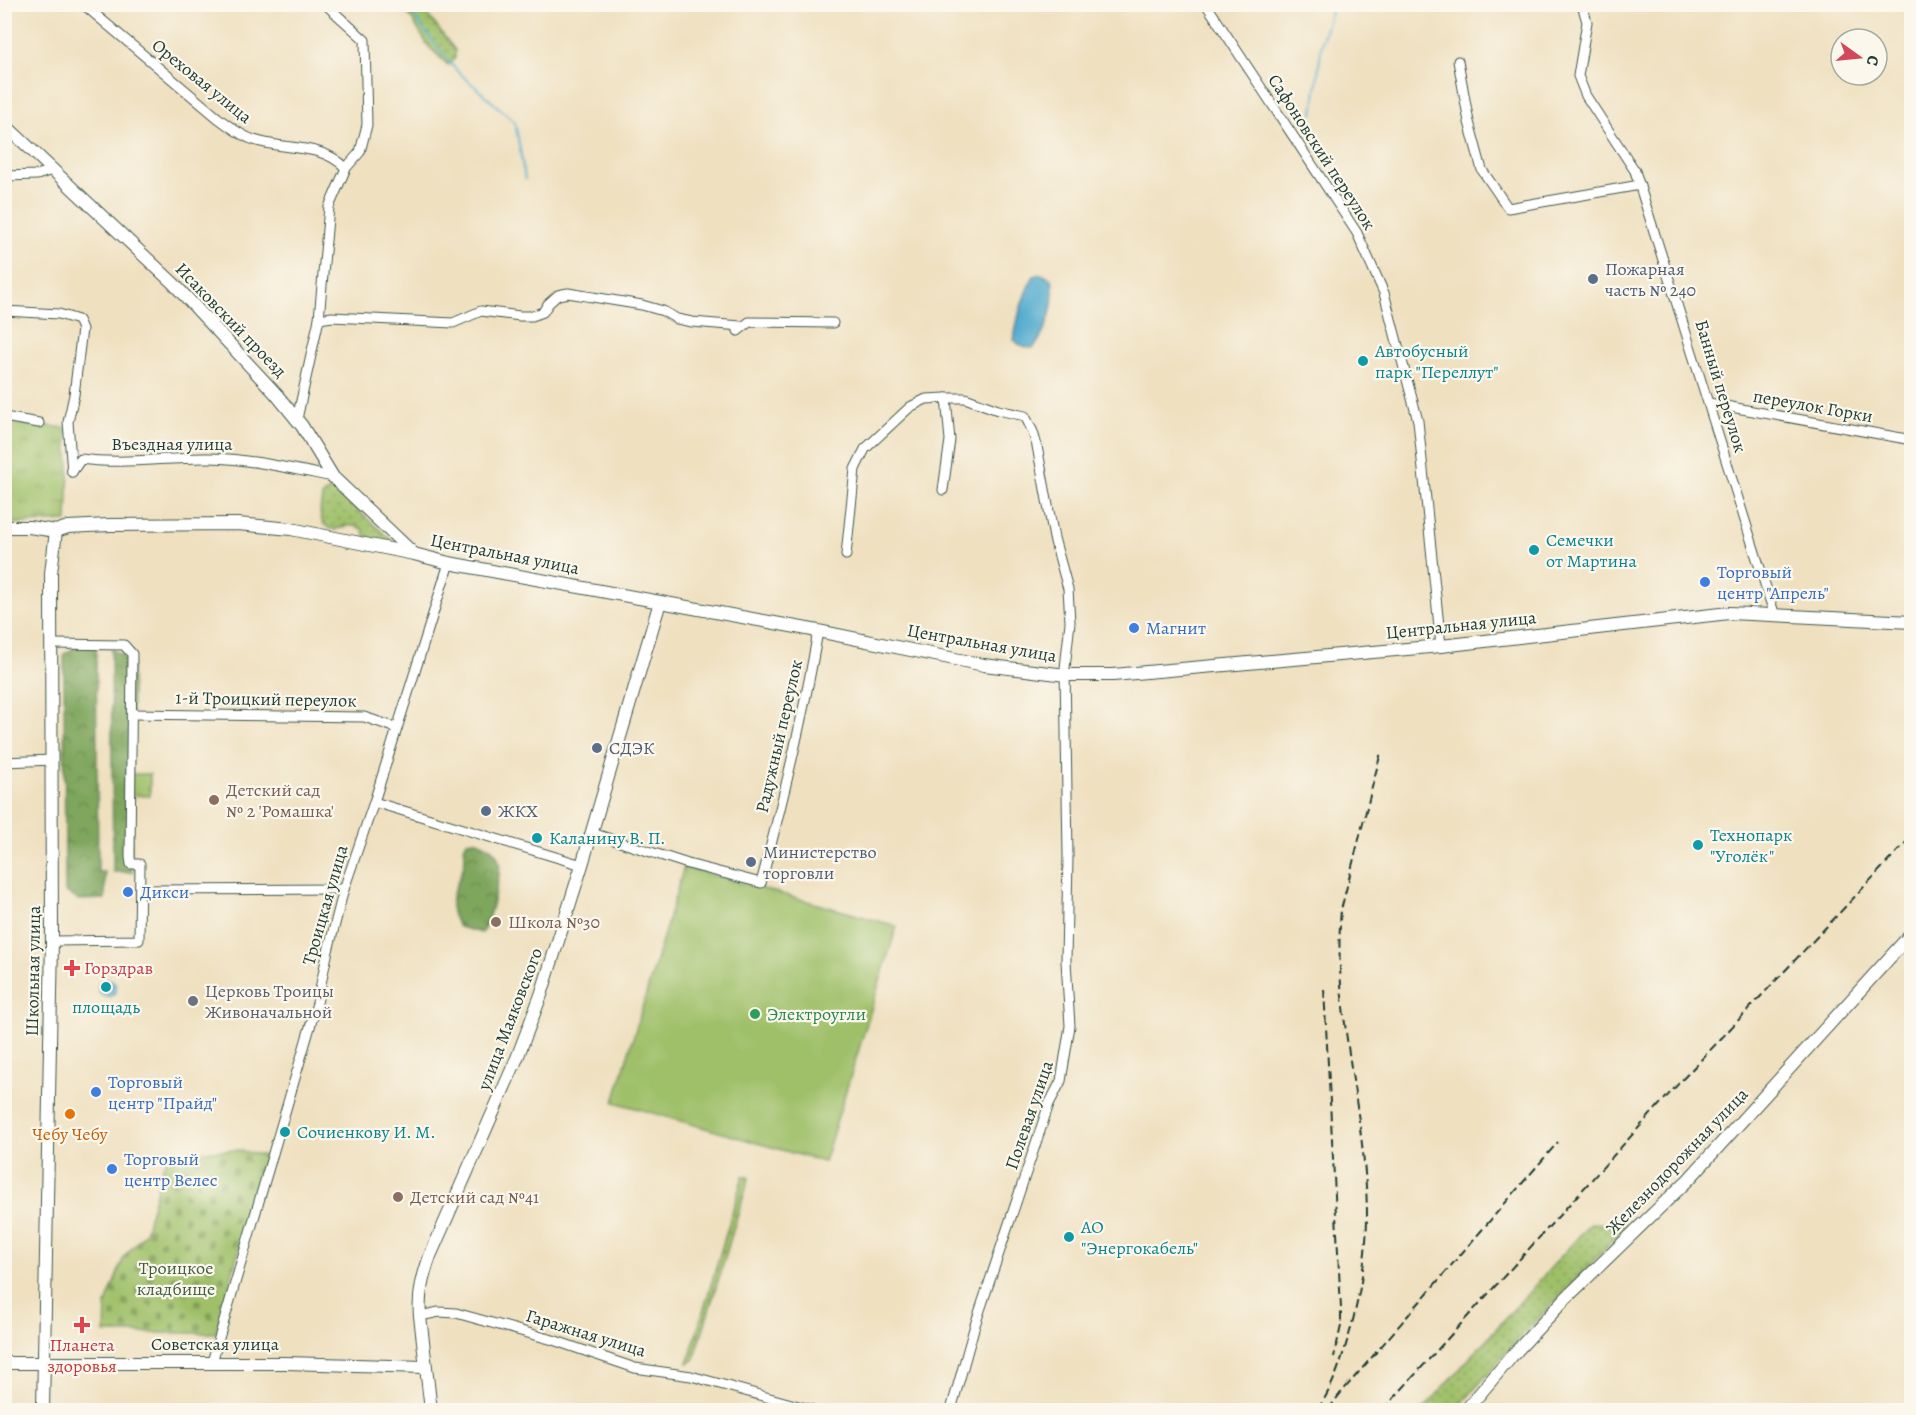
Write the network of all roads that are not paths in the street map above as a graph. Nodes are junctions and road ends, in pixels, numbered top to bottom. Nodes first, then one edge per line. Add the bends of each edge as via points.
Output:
1 (83, 4) edge
2 (325, 4) edge
3 (1206, 4) edge
4 (1582, 4) edge
5 (336, 8) edge
6 (1458, 61) dead end
7 (4, 124) edge
8 (346, 168) junction
9 (52, 170) junction
10 (4, 176) edge
11 (1640, 185) junction
12 (4, 311) edge
13 (319, 319) junction
14 (833, 323) dead end
15 (946, 398) junction
16 (1709, 404) junction
17 (4, 417) edge
18 (297, 419) junction
19 (39, 423) dead end
20 (1911, 440) edge
21 (333, 477) junction
22 (943, 490) dead end
23 (4, 526) edge
24 (56, 531) junction
25 (414, 554) junction
26 (846, 555) dead end
27 (449, 563) junction
28 (660, 602) junction
29 (1775, 616) junction
30 (1911, 622) edge
31 (818, 631) junction
32 (52, 644) junction
33 (1442, 646) junction
34 (1066, 675) junction
35 (132, 714) junction
36 (397, 728) junction
37 (53, 760) junction
38 (4, 762) edge
39 (374, 802) junction
40 (592, 833) junction
41 (582, 865) junction
42 (344, 889) junction
43 (140, 890) junction
44 (1911, 933) edge
45 (52, 941) junction
46 (420, 1316) junction
47 (212, 1362) junction
48 (4, 1363) edge
49 (45, 1363) junction
50 (425, 1367) junction
51 (43, 1410) edge
52 (431, 1410) edge
53 (813, 1410) edge
54 (951, 1410) edge
55 (1466, 1410) edge

1 - 8 street, Ореховая улица via 242,135 260,142 315,150 330,155
2 - 5 street
3 - 33 street, Сафоновский переулок via 1357,233 1384,294 1418,421
4 - 11 street, Банный переулок via 1587,22 1578,76
5 - 8 street via 364,40 367,125 360,152
6 - 11 street via 1482,170 1508,208
7 - 9 main road, Исаковский проезд
8 - 13 street via 329,207
9 - 10 street via 37,175
9 - 18 main road, Исаковский проезд via 173,283
11 - 16 street, Банный переулок
12 - 21 street, Въездная улица via 59,315 78,320 82,329 68,422 72,472 81,459 223,459
13 - 14 street via 453,324 481,310 532,316 543,312 558,295 568,293 642,305 692,322 741,326 738,331 749,322
13 - 18 street
15 - 22 street via 950,440
15 - 26 street via 926,399 910,406 858,459
15 - 34 street, Полевая улица via 965,398 1025,416 1033,432 1068,589
16 - 20 street, переулок Горки
16 - 29 street, Банный переулок
17 - 19 street
18 - 21 main road, Исаковский проезд
21 - 25 main road, Исаковский проезд
23 - 24 main road, Центральная улица
24 - 25 main road, Центральная улица via 109,525 259,525
24 - 32 main road, Школьная улица via 51,573
25 - 27 main road, Центральная улица
27 - 28 main road, Центральная улица
27 - 36 street, Троицкая улица
28 - 31 main road, Центральная улица
28 - 40 main road, улица Маяковского
29 - 30 main road, Центральная улица
29 - 33 main road, Центральная улица via 1712,614
31 - 34 main road, Центральная улица via 984,665
31 - 40 street, Радужный переулок via 784,797 761,883
32 - 35 street via 128,648 132,660
32 - 37 main road, Школьная улица
33 - 34 main road, Центральная улица via 1113,675
34 - 54 street, Полевая улица via 1066,962 1070,1026 1065,1066 975,1325
35 - 36 street, 1-й Троицкий переулок via 364,717
35 - 43 street via 130,857 131,864 140,864
36 - 39 street, Троицкая улица
37 - 38 street
37 - 45 main road, Школьная улица
39 - 41 street
39 - 42 street, Троицкая улица
40 - 41 main road, улица Маяковского
41 - 46 main road, улица Маяковского via 524,1039 425,1269
42 - 43 street
42 - 47 street, Троицкая улица via 318,1003
43 - 45 street via 139,940
44 - 55 main road, Железнодорожная улица via 1689,1179 1567,1297
45 - 49 main road, Школьная улица
46 - 50 main road, улица Маяковского
46 - 53 street, Гаражная улица via 456,1313 635,1368 691,1376
47 - 49 main road, Советская улица
47 - 50 main road, Советская улица
48 - 49 main road, Советская улица
49 - 51 main road, Школьная улица
50 - 52 main road, улица Маяковского

